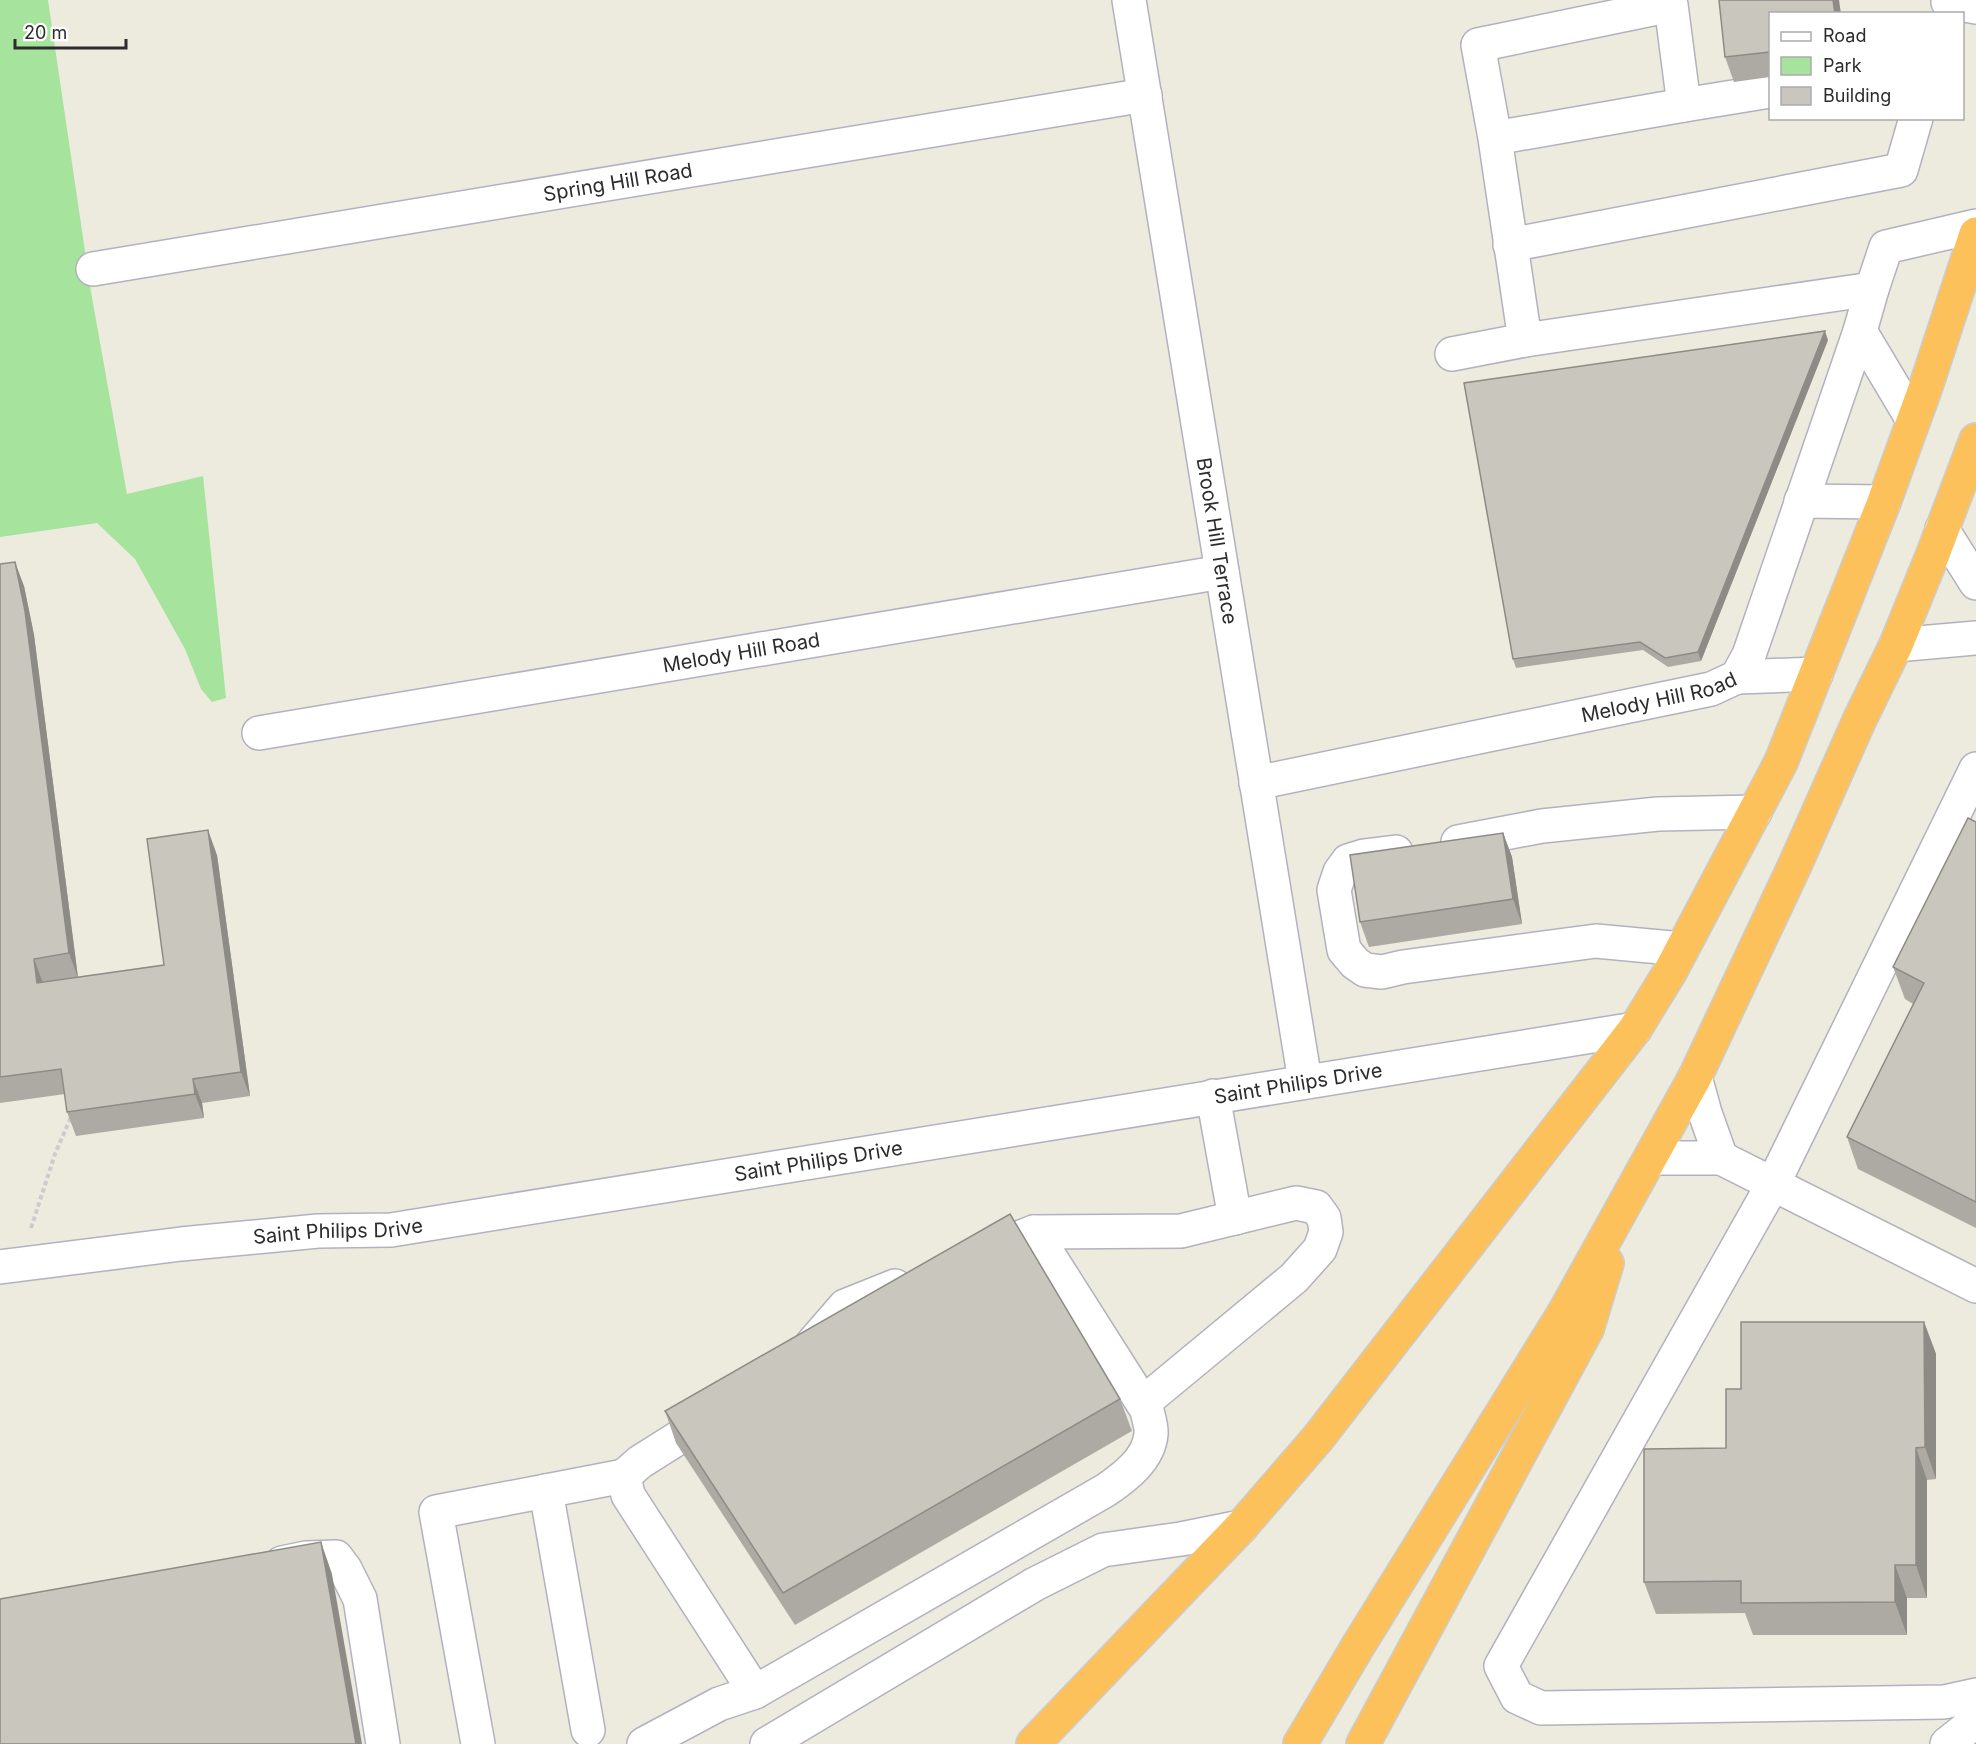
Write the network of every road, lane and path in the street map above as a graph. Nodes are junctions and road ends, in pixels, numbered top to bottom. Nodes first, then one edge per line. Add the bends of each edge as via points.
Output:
1 (1129, 0) edge
2 (1586, 11) edge
3 (1769, 91) edge
4 (1145, 95) junction
5 (1684, 105) junction
6 (1915, 120) edge
7 (1495, 138) junction
8 (1976, 226) edge
9 (1976, 234) edge
10 (1510, 245) junction
11 (93, 270) dead end
12 (1872, 289) junction
13 (1860, 332) junction
14 (1525, 340) junction
15 (1452, 354) dead end
16 (1913, 420) junction
17 (1976, 440) edge
18 (1801, 501) junction
19 (1884, 502) junction
20 (1942, 529) junction
21 (1222, 572) junction
22 (1976, 583) edge
23 (1976, 638) edge
24 (1896, 645) junction
25 (1816, 674) junction
26 (1737, 676) junction
27 (259, 733) dead end
28 (1976, 769) edge
29 (1256, 783) junction
30 (1755, 812) junction
31 (1682, 949) junction
32 (1635, 1029) junction
33 (1695, 1077) junction
34 (1305, 1081) junction
35 (1213, 1096) junction
36 (73, 1112) edge
37 (1652, 1158) junction
38 (1721, 1158) junction
39 (1773, 1184) junction
40 (1624, 1206) junction
41 (1236, 1218) junction
42 (31, 1229) dead end
43 (1034, 1232) junction
44 (956, 1262) edge
45 (0, 1267) edge
46 (922, 1276) edge
47 (1976, 1286) edge
48 (788, 1367) edge
49 (741, 1399) edge
50 (1143, 1403) junction
51 (624, 1476) junction
52 (546, 1491) junction
53 (1241, 1527) junction
54 (248, 1569) edge
55 (755, 1692) junction
56 (1976, 1695) edge
57 (1976, 1715) edge
58 (587, 1739) edge
59 (383, 1744) edge
60 (478, 1744) edge
61 (644, 1744) edge
62 (767, 1744) edge
63 (1033, 1744) edge
64 (1300, 1744) edge
65 (1363, 1744) edge
66 (1947, 1744) edge

1 - 4 street, Brook Hill Terrace
2 - 5 street via 1671,5
2 - 7 street via 1478,45
3 - 5 street
4 - 11 street, Spring Hill Road
4 - 21 street, Brook Hill Terrace
5 - 7 street
6 - 10 street via 1901,170
7 - 10 street
8 - 12 street, Melody Hill Road via 1886,247
9 - 16 highway
10 - 14 street
12 - 13 street, Melody Hill Road
12 - 14 street
13 - 16 street
13 - 18 street, Melody Hill Road
14 - 15 street
16 - 19 highway
17 - 20 highway
18 - 19 street
18 - 26 street, Melody Hill Road via 1749,655
19 - 25 highway
20 - 22 street
20 - 24 highway
21 - 27 street, Melody Hill Road
21 - 29 street, Brook Hill Terrace
23 - 24 street
24 - 33 highway
25 - 26 street
25 - 30 highway
26 - 29 street, Melody Hill Road via 1711,689
28 - 39 street
29 - 34 street, Brook Hill Terrace
30 - 31 highway
30 - 31 street via 1658,814 1542,826 1364,856 1348,861 1334,891 1344,951 1365,970 1382,972 1596,941
31 - 32 highway
32 - 34 street, Saint Philips Drive
32 - 53 highway via 1318,1438
33 - 37 highway
33 - 38 street
34 - 35 street, Saint Philips Drive
35 - 41 street
35 - 45 street, Saint Philips Drive via 391,1230 318,1231
36 - 42 path
37 - 38 street
37 - 40 highway
38 - 39 street
39 - 47 street
39 - 56 street via 1501,1666 1517,1696 1541,1708 1944,1702
40 - 64 highway via 1564,1313
40 - 65 highway via 1587,1329
41 - 43 street via 1181,1231
41 - 50 street via 1296,1203 1316,1207 1324,1218 1326,1232 1320,1249 1294,1278
43 - 44 street
43 - 50 street
46 - 48 street via 844,1306
49 - 51 street
50 - 55 street via 1151,1434 1145,1454 1106,1490
51 - 52 street
51 - 55 street via 628,1495
52 - 58 street
52 - 60 street via 436,1512
53 - 62 street via 1103,1550 1035,1584
53 - 63 highway
54 - 59 street via 306,1558 336,1557 360,1599
55 - 61 street via 719,1704
57 - 66 street via 1971,1725

